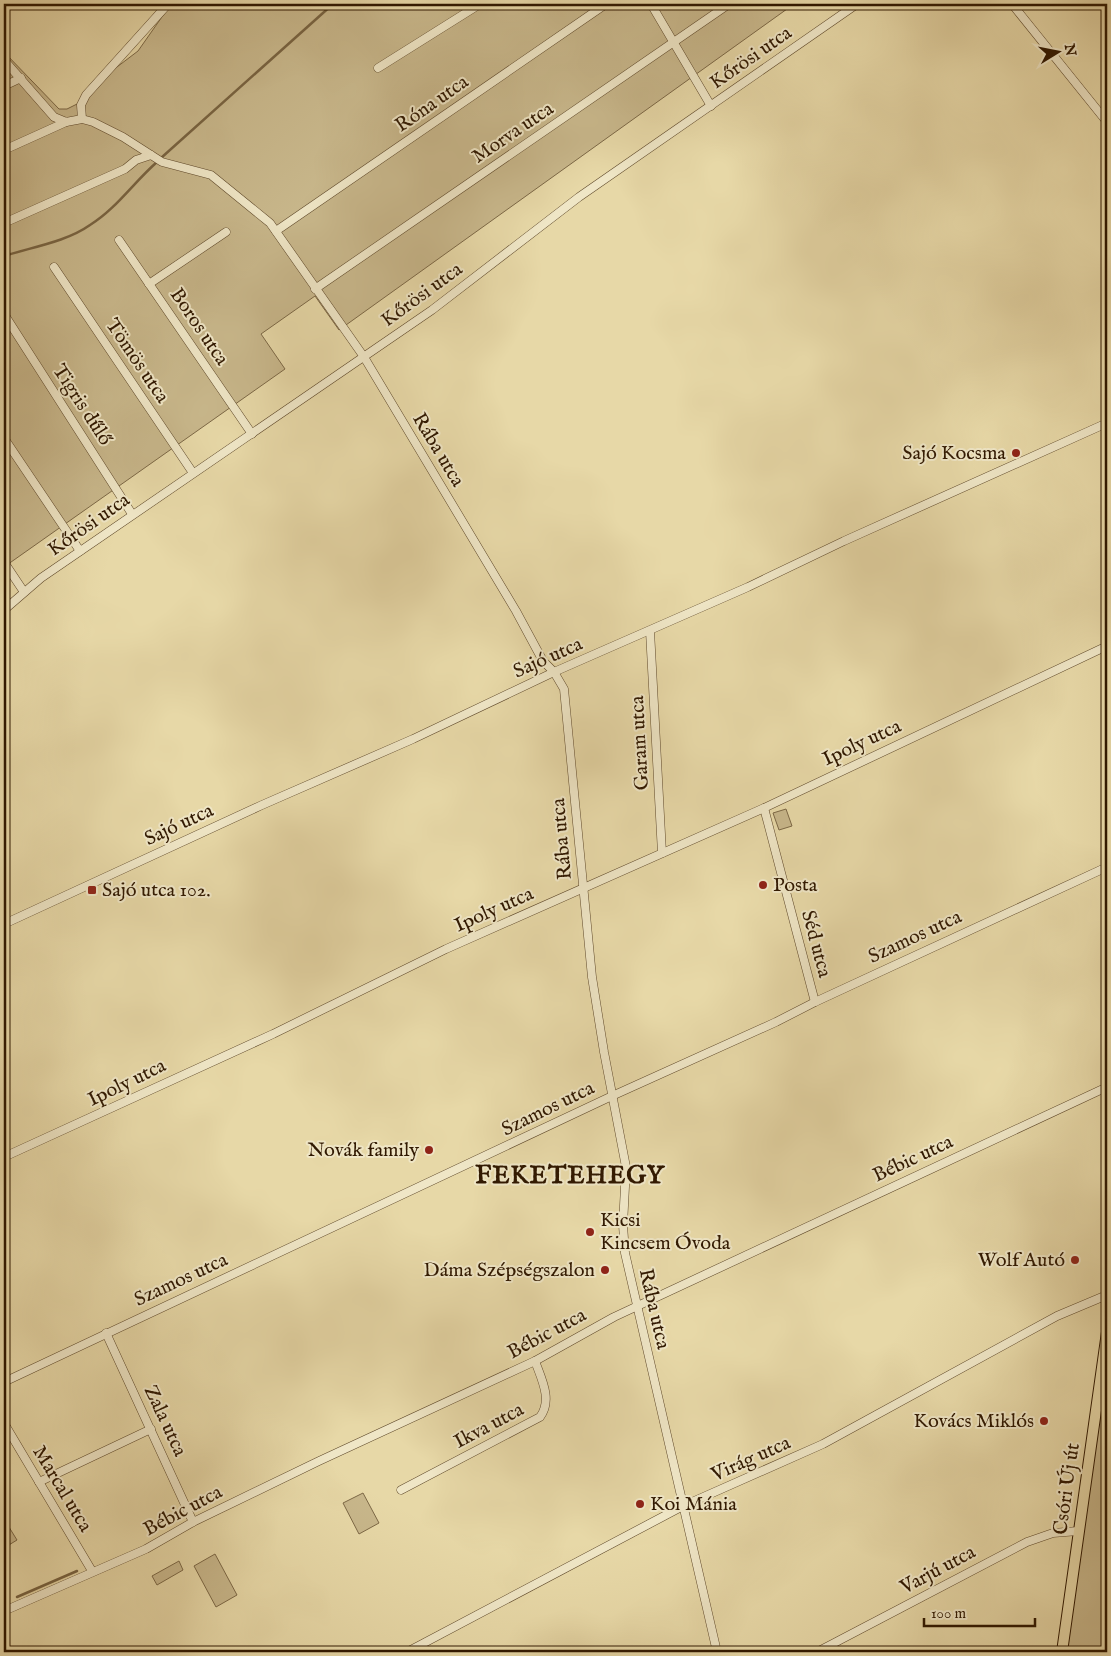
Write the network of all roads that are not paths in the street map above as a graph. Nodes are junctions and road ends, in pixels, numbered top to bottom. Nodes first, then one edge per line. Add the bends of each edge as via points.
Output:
1 (168, 4) edge
2 (480, 4) edge
3 (606, 4) edge
4 (651, 4) edge
5 (729, 4) edge
6 (857, 4) edge
7 (1012, 4) edge
8 (674, 42) junction
9 (4, 60) edge
10 (378, 68) dead end
11 (21, 78) junction
12 (4, 86) edge
13 (711, 106) junction
14 (82, 119) junction
15 (66, 122) junction
16 (1107, 122) edge
17 (4, 150) edge
18 (157, 159) junction
19 (4, 223) edge
20 (276, 231) junction
21 (226, 232) dead end
22 (119, 240) dead end
23 (54, 267) dead end
24 (149, 284) junction
25 (316, 289) junction
26 (4, 314) edge
27 (364, 357) junction
28 (1107, 423) edge
29 (252, 434) junction
30 (4, 438) edge
31 (193, 473) junction
32 (132, 514) junction
33 (80, 551) junction
34 (4, 562) edge
35 (24, 592) junction
36 (4, 610) edge
37 (650, 631) junction
38 (1107, 646) edge
39 (554, 672) junction
40 (764, 808) junction
41 (662, 854) junction
42 (1107, 867) edge
43 (583, 888) junction
44 (4, 924) edge
45 (815, 1002) junction
46 (1107, 1087) edge
47 (612, 1096) junction
48 (4, 1157) edge
49 (1107, 1295) edge
50 (637, 1306) junction
51 (1107, 1332) edge
52 (106, 1333) junction
53 (535, 1361) junction
54 (4, 1382) edge
55 (4, 1423) edge
56 (151, 1429) junction
57 (39, 1482) junction
58 (401, 1490) dead end
59 (683, 1506) junction
60 (193, 1522) junction
61 (1078, 1531) junction
62 (92, 1572) junction
63 (4, 1611) edge
64 (407, 1652) edge
65 (717, 1652) edge
66 (817, 1652) edge
67 (1062, 1652) edge

1 - 14 street via 86,96 81,105
2 - 10 street
3 - 20 street, Róna utca
4 - 8 street
5 - 8 street, Morva utca
6 - 13 street, Kőrösi utca
7 - 16 street
8 - 13 street
8 - 25 street, Morva utca
9 - 11 street
11 - 12 street
11 - 15 street via 54,117
13 - 27 street, Kőrösi utca via 558,212 432,310
14 - 15 street
14 - 18 street, Rába utca via 108,128
15 - 17 street
18 - 19 street via 140,158 124,169
18 - 20 street, Rába utca via 211,175 258,212
20 - 25 street, Rába utca
21 - 24 street
22 - 24 street, Boros utca
23 - 31 street, Tömös utca
24 - 29 street, Boros utca
25 - 27 street, Rába utca
26 - 32 street, Tigris dűlő
27 - 29 street, Kőrösi utca
27 - 39 street, Rába utca via 542,660
28 - 37 street, Sajó utca
29 - 31 street, Kőrösi utca
30 - 33 street
31 - 32 street, Kőrösi utca
32 - 33 street, Kőrösi utca
33 - 35 street, Kőrösi utca
34 - 35 street
35 - 36 street, Kőrösi utca
37 - 39 street, Sajó utca
37 - 41 street, Garam utca
38 - 40 street, Ipoly utca
39 - 43 street, Rába utca via 565,695
39 - 44 street, Sajó utca
40 - 41 street, Ipoly utca
40 - 45 street, Séd utca
41 - 43 street, Ipoly utca
42 - 45 street, Szamos utca
43 - 47 street, Rába utca via 598,1017
43 - 48 street, Ipoly utca via 446,948 273,1034
45 - 47 street, Szamos utca
46 - 50 street, Bébic utca
47 - 50 street, Rába utca via 626,1167 623,1239
47 - 52 street, Szamos utca
49 - 59 street, Virág utca via 1057,1316 823,1444
50 - 53 street, Bébic utca
50 - 59 street, Rába utca
51 - 61 main road, Csóri Új út
52 - 54 street, Szamos utca
52 - 56 street, Zala utca
53 - 58 street, Ikva utca via 546,1394 546,1405 540,1417
53 - 60 street, Bébic utca via 340,1450
55 - 57 street, Marcal utca
56 - 57 street
56 - 60 street, Zala utca
57 - 62 street, Marcal utca
59 - 64 street, Virág utca
59 - 65 street, Rába utca
60 - 62 street, Bébic utca via 146,1549
61 - 66 street, Varjú utca via 1053,1533 1027,1542
61 - 67 main road, Csóri Új út
62 - 63 street, Bébic utca

